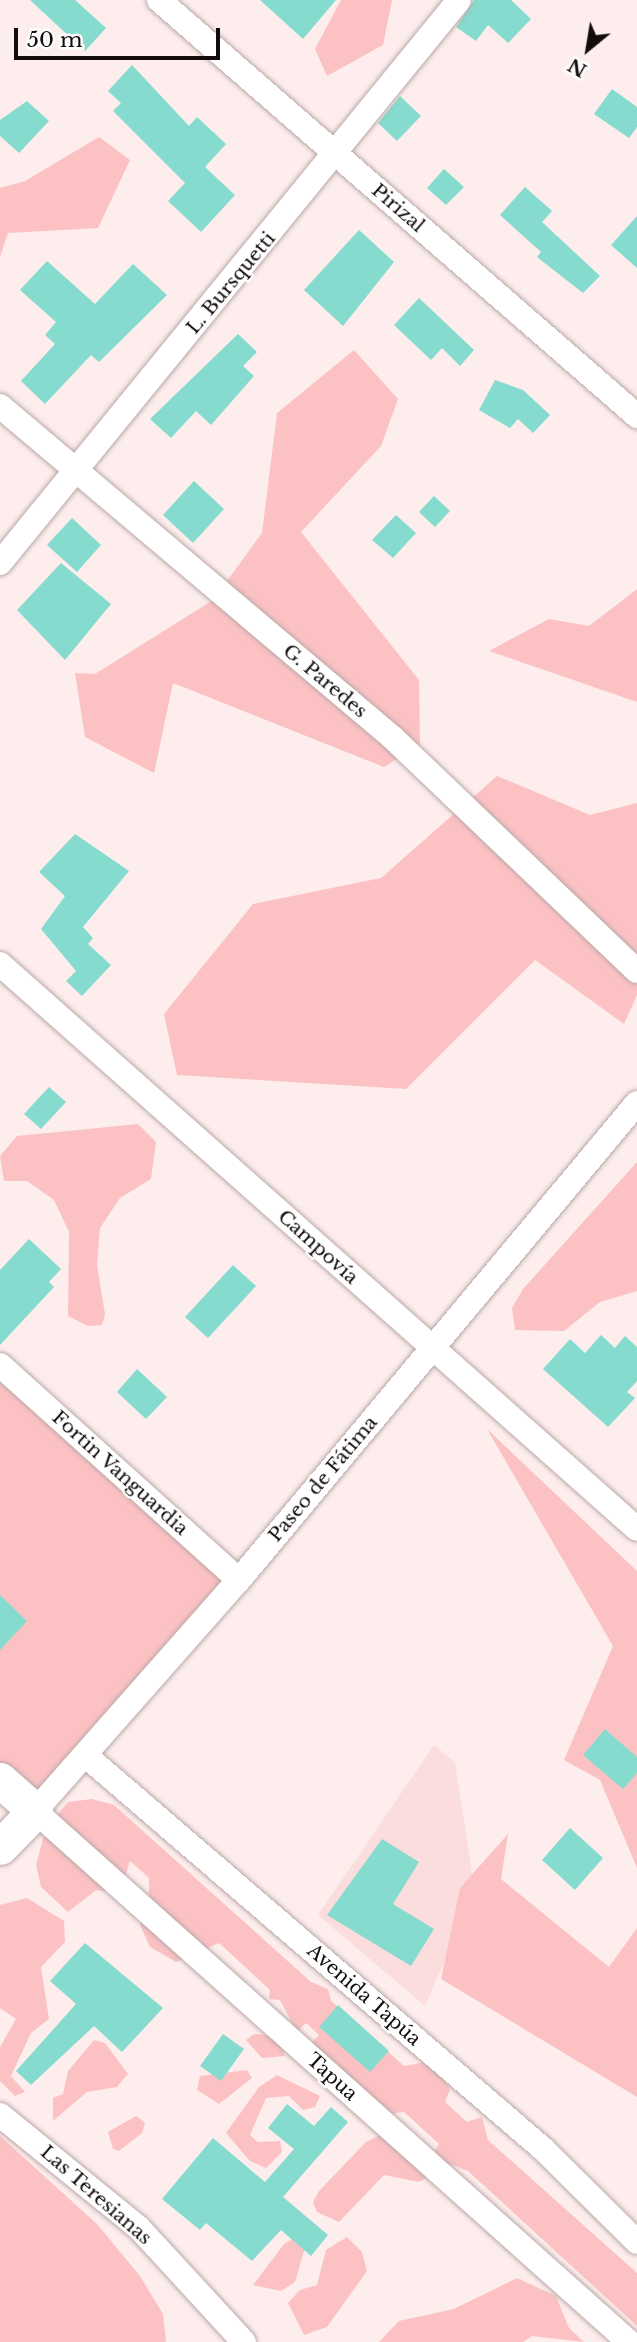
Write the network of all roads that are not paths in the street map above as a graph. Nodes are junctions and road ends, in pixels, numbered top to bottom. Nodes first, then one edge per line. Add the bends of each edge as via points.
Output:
1 (159, 0) edge
2 (459, 0) edge
3 (337, 155) junction
4 (0, 405) edge
5 (637, 416) edge
6 (74, 473) junction
7 (0, 563) edge
8 (0, 964) edge
9 (637, 971) edge
10 (637, 1103) edge
11 (432, 1348) junction
12 (0, 1365) edge
13 (637, 1529) edge
14 (239, 1580) junction
15 (85, 1755) junction
16 (0, 1780) edge
17 (35, 1811) junction
18 (0, 1847) edge
19 (0, 2115) edge
20 (637, 2242) edge
21 (236, 2339) edge
22 (629, 2342) edge

1 - 3 street, Pirizal
2 - 3 street, L. Bursquetti
3 - 5 street, Pirizal
3 - 6 street, L. Bursquetti
4 - 6 street, G. Paredes
6 - 7 street, L. Bursquetti
6 - 9 street, G. Paredes via 393,738
8 - 11 street, Campovía
10 - 11 street, Paseo de Fátima
11 - 13 street, Campovía
11 - 14 street, Paseo de Fátima
12 - 14 street, Fortin Vanguardia
14 - 15 street, Paseo de Fátima
15 - 17 street, Paseo de Fátima
15 - 20 street, Avenida Tapúa via 543,2149
16 - 17 street
17 - 18 street, Paseo de Fátima
17 - 22 street, Tapua
19 - 21 street, Las Teresianas via 139,2228

